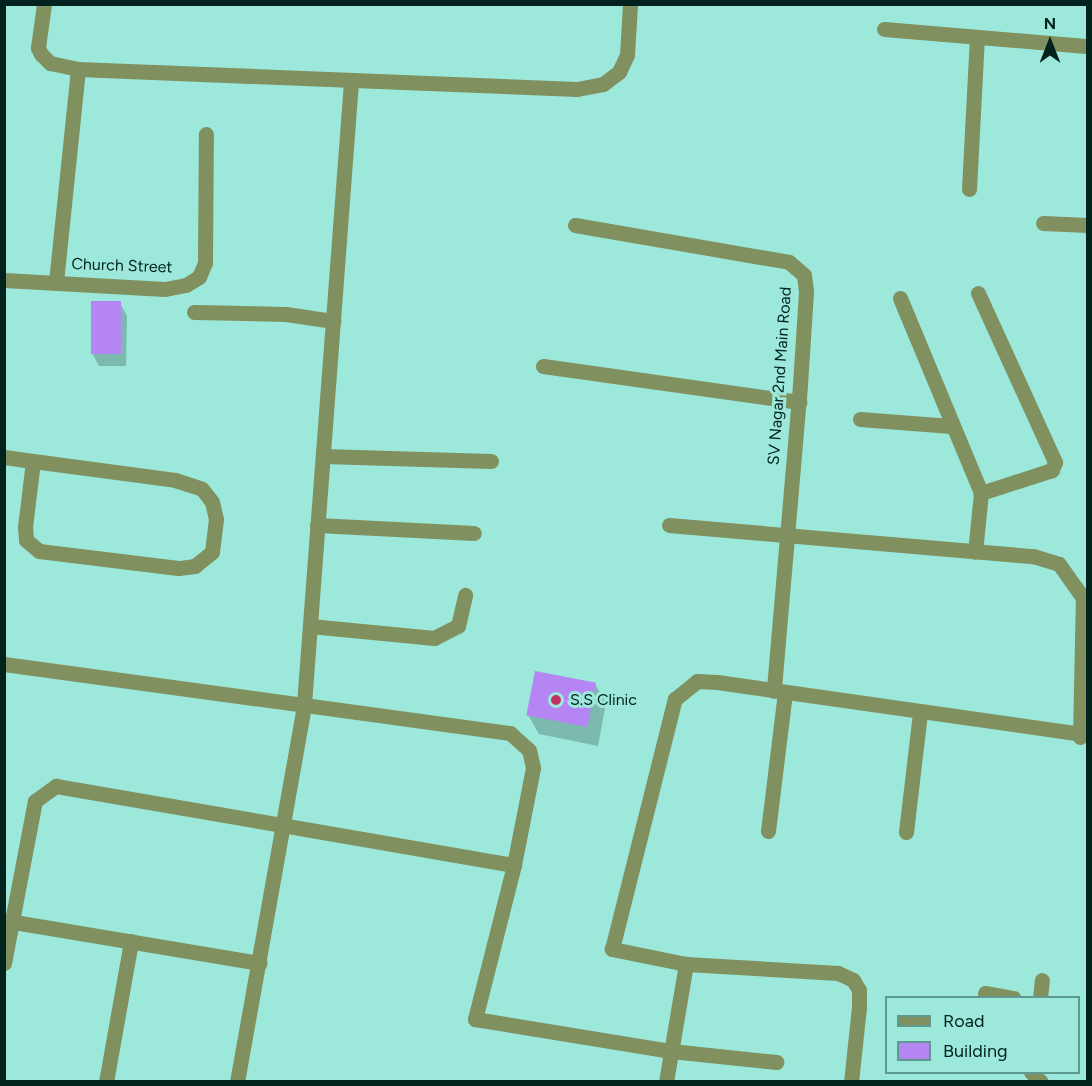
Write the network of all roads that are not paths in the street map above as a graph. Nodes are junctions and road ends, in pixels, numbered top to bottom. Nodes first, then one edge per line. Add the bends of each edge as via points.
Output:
1 (44, 4) edge
2 (630, 4) edge
3 (884, 29) dead end
4 (977, 37) junction
5 (1088, 46) edge
6 (78, 69) junction
7 (351, 82) junction
8 (206, 134) dead end
9 (969, 189) dead end
10 (1043, 223) dead end
11 (575, 225) dead end
12 (1088, 225) edge
13 (4, 280) edge
14 (56, 282) junction
15 (978, 293) dead end
16 (900, 298) dead end
17 (194, 312) dead end
18 (333, 321) junction
19 (543, 366) dead end
20 (799, 402) junction
21 (860, 419) dead end
22 (951, 426) junction
23 (323, 456) junction
24 (4, 457) edge
25 (33, 461) junction
26 (491, 461) dead end
27 (981, 493) junction
28 (318, 525) junction
29 (669, 525) dead end
30 (474, 533) dead end
31 (786, 537) junction
32 (975, 552) junction
33 (465, 595) dead end
34 (1085, 602) edge
35 (310, 626) junction
36 (4, 664) edge
37 (780, 692) junction
38 (304, 704) junction
39 (920, 713) junction
40 (1084, 736) edge
41 (283, 824) junction
42 (768, 831) dead end
43 (906, 832) dead end
44 (514, 866) junction
45 (14, 922) junction
46 (131, 941) junction
47 (4, 963) edge
48 (260, 963) junction
49 (686, 964) junction
50 (1042, 980) dead end
51 (985, 993) dead end
52 (1002, 996) edge
53 (1040, 996) edge
54 (671, 1051) junction
55 (776, 1062) dead end
56 (106, 1082) edge
57 (237, 1082) edge
58 (666, 1082) edge
59 (851, 1082) edge

1 - 6 street via 38,48 41,54 50,63
2 - 7 street via 627,55 619,72 603,84 577,89
3 - 4 street
4 - 5 street
4 - 9 street
6 - 7 street
6 - 14 street
7 - 18 street
8 - 14 street, Church Street via 205,263 200,277 186,285 165,289
10 - 12 street
11 - 20 street, SV Nagar 2nd Main Road via 797,266 804,275 806,292
13 - 14 street, Church Street
15 - 27 street via 1055,462 1052,470
16 - 22 street
17 - 18 street via 286,314
18 - 23 street
19 - 20 street
20 - 31 street, SV Nagar 2nd Main Road
21 - 22 street
22 - 27 street
23 - 26 street
23 - 28 street
24 - 25 street
25 - 25 street via 175,480 202,489 212,502 216,519 212,552 195,566 177,567 39,551 26,540 25,527
27 - 32 street
28 - 30 street
28 - 35 street
29 - 31 street
31 - 32 street
31 - 37 street, SV Nagar 2nd Main Road
32 - 34 street via 1033,556 1059,564
33 - 35 street via 458,626 434,638
34 - 40 street
35 - 38 street
36 - 38 street
37 - 39 street
37 - 42 street, SV Nagar 2nd Main Road
37 - 49 street via 697,681 675,699 612,949
38 - 41 street
38 - 44 street via 510,733 521,739 529,750 533,768
39 - 40 street
39 - 43 street
41 - 44 street
41 - 45 street via 56,786 35,801
41 - 48 street
44 - 54 street via 475,1019
45 - 46 street
45 - 47 street
46 - 48 street
46 - 56 street
48 - 57 street
49 - 54 street
49 - 59 street via 838,973 853,980 859,990 859,1007
50 - 53 street
51 - 52 street
54 - 55 street
54 - 58 street

